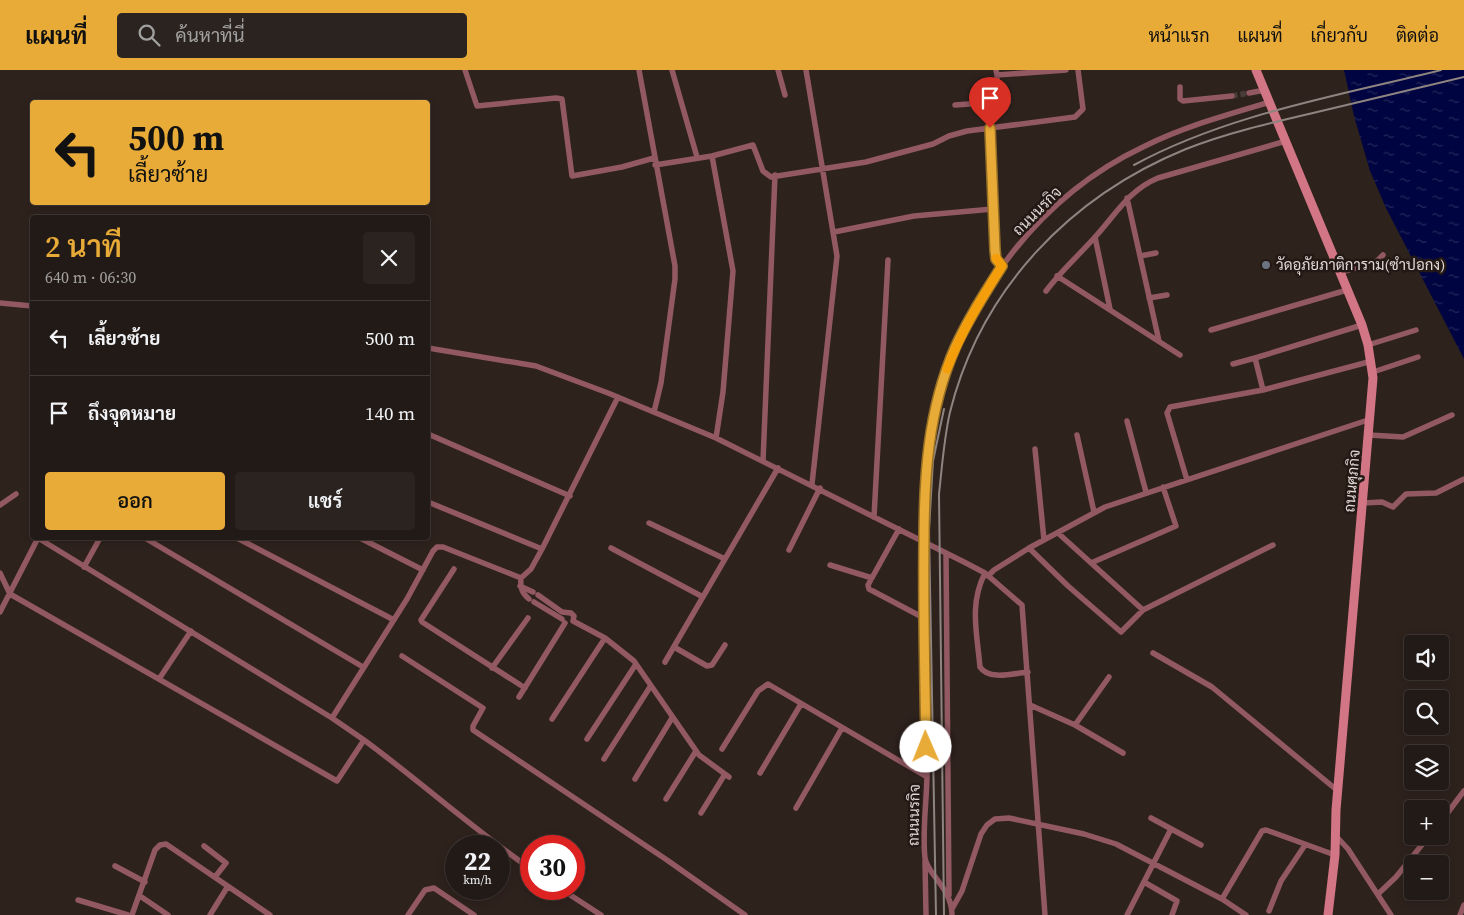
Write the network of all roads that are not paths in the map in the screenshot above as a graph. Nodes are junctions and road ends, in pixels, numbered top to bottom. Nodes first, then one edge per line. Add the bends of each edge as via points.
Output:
1 (465, 70) edge
2 (639, 70) edge
3 (672, 70) edge
4 (778, 70) edge
5 (806, 70) edge
6 (1066, 70) edge
7 (1078, 70) edge
8 (1256, 70) edge
9 (996, 73) edge
10 (1180, 87) dead end
11 (1265, 90) junction
12 (1250, 93) tunnel mouth
13 (785, 95) dead end
14 (1232, 96) tunnel mouth
15 (998, 102) junction
16 (1008, 102) dead end
17 (1270, 102) junction
18 (955, 105) dead end
19 (990, 128) junction
20 (1286, 141) junction
21 (712, 156) junction
22 (697, 157) junction
23 (655, 162) junction
24 (822, 167) junction
25 (775, 176) junction
26 (1128, 198) junction
27 (993, 209) junction
28 (834, 232) junction
29 (1095, 237) junction
30 (1156, 253) dead end
31 (1383, 254) dead end
32 (1140, 256) junction
33 (888, 260) dead end
34 (1002, 266) junction
35 (1340, 273) junction
36 (1057, 276) junction
37 (1347, 290) junction
38 (1046, 291) dead end
39 (1167, 295) dead end
40 (1150, 298) junction
41 (0, 303) edge
42 (30, 306) edge
43 (1110, 309) junction
44 (1362, 325) junction
45 (1211, 330) dead end
46 (1416, 330) dead end
47 (1159, 342) junction
48 (1368, 345) junction
49 (430, 348) edge
50 (1180, 355) dead end
51 (1418, 357) dead end
52 (1255, 358) junction
53 (1372, 361) junction
54 (1233, 364) dead end
55 (1373, 372) junction
56 (1263, 390) junction
57 (618, 397) junction
58 (654, 412) junction
59 (1452, 414) dead end
60 (1371, 419) junction
61 (1127, 421) dead end
62 (1077, 435) dead end
63 (1369, 435) junction
64 (430, 436) edge
65 (716, 438) junction
66 (1034, 449) dead end
67 (763, 461) junction
68 (778, 468) junction
69 (1464, 478) edge
70 (1187, 480) junction
71 (812, 484) junction
72 (1163, 487) junction
73 (820, 488) junction
74 (1146, 492) junction
75 (16, 494) dead end
76 (570, 496) junction
77 (430, 503) edge
78 (1363, 503) junction
79 (0, 505) edge
80 (1094, 512) junction
81 (874, 517) junction
82 (649, 522) dead end
83 (899, 529) junction
84 (1058, 533) junction
85 (37, 540) edge
86 (41, 540) edge
87 (99, 540) edge
88 (148, 540) edge
89 (241, 540) edge
90 (364, 540) edge
91 (1044, 540) junction
92 (924, 541) junction
93 (1273, 545) dead end
94 (611, 548) dead end
95 (1029, 548) junction
96 (542, 549) junction
97 (789, 550) dead end
98 (946, 553) junction
99 (726, 559) junction
100 (1091, 563) junction
101 (830, 565) dead end
102 (84, 567) junction
103 (454, 569) dead end
104 (423, 570) junction
105 (0, 573) edge
106 (986, 575) junction
107 (521, 578) junction
108 (872, 578) junction
109 (520, 586) junction
110 (10, 594) junction
111 (704, 597) junction
112 (1143, 610) junction
113 (0, 612) edge
114 (922, 617) junction
115 (528, 618) dead end
116 (564, 618) junction
117 (394, 620) junction
118 (573, 621) junction
119 (191, 631) junction
120 (605, 638) junction
121 (725, 645) dead end
122 (674, 647) junction
123 (1152, 653) dead end
124 (402, 656) dead end
125 (665, 662) dead end
126 (636, 664) junction
127 (363, 667) junction
128 (492, 668) junction
129 (1028, 672) junction
130 (1109, 677) dead end
131 (159, 679) junction
132 (650, 687) junction
133 (525, 688) junction
134 (519, 697) dead end
135 (801, 704) junction
136 (1030, 705) junction
137 (332, 718) junction
138 (672, 718) junction
139 (552, 720) dead end
140 (1075, 725) junction
141 (842, 728) junction
142 (586, 739) dead end
143 (364, 740) junction
144 (722, 749) dead end
145 (696, 752) junction
146 (1123, 753) dead end
147 (604, 759) dead end
148 (760, 773) dead end
149 (927, 777) junction
150 (635, 779) dead end
151 (1338, 791) junction
152 (1464, 791) edge
153 (666, 800) dead end
154 (796, 808) dead end
155 (1449, 811) edge
156 (701, 812) dead end
157 (1151, 818) dead end
158 (1038, 824) junction
159 (1171, 829) junction
160 (1335, 834) junction
161 (1201, 845) dead end
162 (1422, 845) edge
163 (204, 846) dead end
164 (1305, 846) junction
165 (1335, 855) junction
166 (925, 860) junction
167 (520, 861) edge
168 (1153, 863) junction
169 (115, 866) dead end
170 (215, 878) junction
171 (145, 882) junction
172 (1144, 882) junction
173 (228, 886) junction
174 (1378, 894) junction
175 (140, 896) junction
176 (949, 897) junction
177 (1222, 899) junction
178 (78, 900) dead end
179 (578, 900) edge
180 (1464, 905) edge
181 (1269, 911) dead end
182 (952, 912) edge
183 (1462, 914) edge
184 (128, 915) edge
185 (132, 915) edge
186 (168, 915) edge
187 (210, 915) edge
188 (270, 915) edge
189 (408, 915) edge
190 (474, 915) edge
191 (601, 915) edge
192 (745, 915) edge
193 (926, 915) edge
194 (948, 915) edge
195 (1045, 915) edge
196 (1127, 915) edge
197 (1172, 915) edge
198 (1246, 915) edge
199 (1328, 915) edge
200 (1391, 915) edge

1 - 23 street via 477,106 562,99 572,176
2 - 23 street
3 - 22 street
4 - 13 street
5 - 24 street
6 - 9 street
7 - 19 street via 1084,109 1080,114
8 - 11 main road, ถนนศุภกิจ
9 - 15 street
10 - 14 street via 1180,99 1183,101
11 - 12 street
11 - 17 main road, ถนนศุภกิจ
15 - 16 street
15 - 18 street
17 - 20 main road, ถนนศุภกิจ
17 - 34 street, ถนนนรกิจ via 1178,131 1140,148 1098,173 1066,198
19 - 24 street via 957,133 933,144 866,162
19 - 27 street
20 - 26 street via 1158,178
20 - 35 main road, ถนนศุภกิจ
21 - 22 street
21 - 25 street via 753,145 763,170 768,176
21 - 65 street via 733,271
22 - 23 street
23 - 58 street via 675,278
24 - 25 street
24 - 28 street
25 - 67 street
26 - 29 street
26 - 32 street
27 - 28 street via 914,216
27 - 34 street via 996,259
28 - 71 street via 837,256
29 - 36 street
29 - 43 street
30 - 32 street
31 - 35 street via 1377,261
32 - 40 street
33 - 81 street
34 - 92 street, ถนนนรกิจ via 976,305 943,381 926,463
35 - 37 main road, ถนนศุภกิจ
36 - 38 street
36 - 43 street
37 - 44 main road, ถนนศุภกิจ
37 - 45 street
39 - 40 street
40 - 47 street
41 - 42 street
43 - 47 street
44 - 48 main road, ถนนศุภกิจ
44 - 52 street
46 - 48 street
47 - 50 street
48 - 53 main road, ถนนศุภกิจ
49 - 57 street via 536,366
51 - 55 street
52 - 54 street
52 - 56 street
53 - 55 main road, ถนนศุภกิจ
53 - 56 street
55 - 60 main road, ถนนศุภกิจ
56 - 70 street via 1168,408
57 - 58 street
57 - 76 street
58 - 65 street
59 - 63 street via 1403,437
60 - 63 main road, ถนนศุภกิจ
60 - 70 street
61 - 74 street
62 - 80 street
63 - 78 main road, ถนนศุภกิจ
64 - 76 street
65 - 67 street
66 - 91 street
67 - 68 street
68 - 71 street
68 - 99 street
69 - 78 street via 1441,492 1406,494 1393,507 1382,502
70 - 72 street
71 - 73 street
72 - 74 street
72 - 100 street via 1176,526
73 - 81 street
73 - 97 street
74 - 80 street
75 - 79 street
76 - 96 street
77 - 96 street
78 - 151 main road, ถนนศุภกิจ
80 - 84 street
81 - 83 street
82 - 99 street
83 - 92 street
83 - 108 street
84 - 91 street
84 - 100 street
85 - 110 street
86 - 102 street
87 - 102 street
88 - 127 street
89 - 117 street
90 - 104 street
91 - 95 street
92 - 98 street
92 - 114 street, ถนนนรกิจ
93 - 112 street
94 - 111 street
95 - 106 street
95 - 112 street via 1117,630 1124,630
96 - 107 street via 531,569
98 - 106 street
98 - 176 street
99 - 111 street
100 - 112 street
101 - 108 street
102 - 119 street
103 - 128 street via 421,620
104 - 107 street via 433,551 443,547
104 - 117 street
105 - 110 street
106 - 129 street via 1022,605
106 - 129 street via 977,588 974,603 980,667 995,674
107 - 109 street
108 - 114 street via 869,589
109 - 116 street via 536,593
109 - 116 street via 524,595
110 - 113 street
110 - 131 street
111 - 122 street
114 - 149 street, ถนนนรกิจ
115 - 128 street
116 - 118 street
116 - 118 street via 569,612 573,614
116 - 133 street
117 - 127 street
118 - 120 street
119 - 131 street
119 - 137 street
120 - 126 street
120 - 139 street
121 - 122 street via 712,665 707,666
122 - 125 street
123 - 151 street via 1212,687
124 - 192 street via 483,708 472,726 473,730
126 - 132 street
126 - 142 street
127 - 137 street
128 - 133 street
129 - 136 street
130 - 140 street
131 - 143 street via 334,781 340,779
132 - 138 street
132 - 147 street
133 - 134 street
135 - 141 street
135 - 144 street via 765,684
135 - 148 street
136 - 140 street
136 - 158 street
137 - 143 street
138 - 145 street
138 - 150 street
140 - 146 street
141 - 149 street
141 - 154 street
143 - 167 street
145 - 153 street
145 - 156 street via 727,776
149 - 166 street, ถนนนรกิจ
151 - 160 main road, ถนนศุภกิจ
152 - 155 street
157 - 159 street
158 - 168 street via 1116,844
158 - 182 street via 1008,818 995,819 987,825
158 - 195 street
159 - 161 street
159 - 168 street
160 - 165 main road, ถนนศุภกิจ
160 - 174 street
162 - 174 street
163 - 170 street via 226,863
164 - 165 street
164 - 177 street via 1262,831
164 - 181 street via 1281,881
165 - 199 main road, ถนนศุภกิจ
166 - 176 street, ถนนนรกิจ
166 - 193 street
168 - 172 street
168 - 177 street
169 - 171 street
170 - 171 street via 166,844 156,850
170 - 173 street
171 - 175 street
172 - 196 street
172 - 197 street via 1177,901
173 - 187 street
173 - 188 street
174 - 200 street
175 - 185 street
175 - 186 street
176 - 182 street, ถนนนรกิจ
177 - 198 street
178 - 184 street
179 - 191 street
180 - 183 street
182 - 194 street
189 - 190 street via 425,890 434,888

